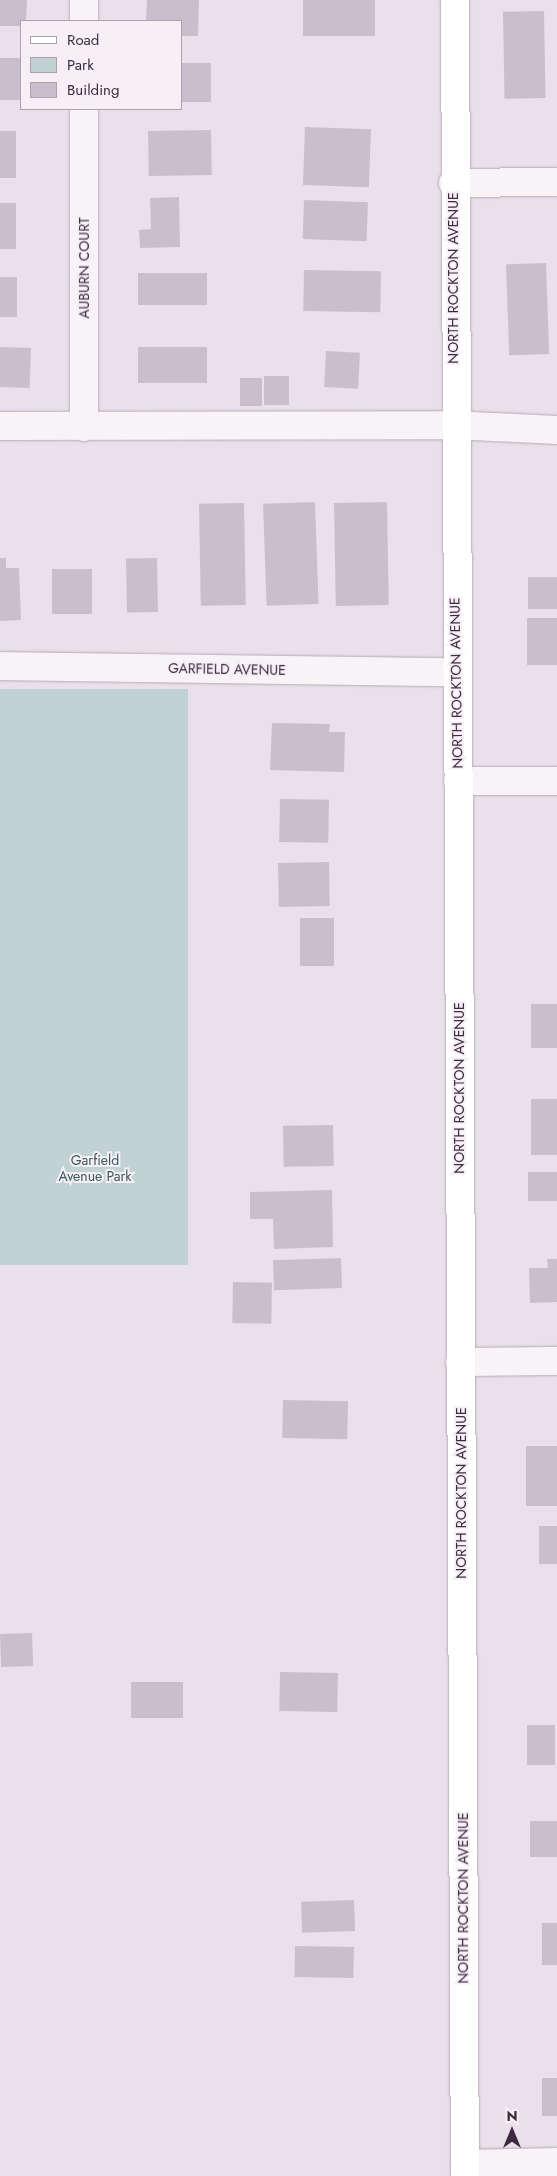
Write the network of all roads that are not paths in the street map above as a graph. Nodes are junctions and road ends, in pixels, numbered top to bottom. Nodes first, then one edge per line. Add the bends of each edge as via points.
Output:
1 (84, 0) edge
2 (455, 0) edge
3 (84, 20) edge
4 (84, 110) edge
5 (557, 182) edge
6 (454, 183) junction
7 (0, 426) edge
8 (454, 426) junction
9 (84, 427) junction
10 (557, 430) edge
11 (0, 666) edge
12 (455, 672) junction
13 (458, 781) junction
14 (557, 781) edge
15 (557, 1361) edge
16 (460, 1362) junction
17 (557, 2162) edge
18 (465, 2170) edge

1 - 3 street
2 - 6 main road, NORTH ROCKTON AVENUE
4 - 9 street, AUBURN COURT
5 - 6 street
6 - 8 main road, NORTH ROCKTON AVENUE
7 - 9 street
8 - 9 street
8 - 10 street
8 - 12 main road, NORTH ROCKTON AVENUE
11 - 12 street, GARFIELD AVENUE
12 - 13 main road, NORTH ROCKTON AVENUE
13 - 14 street
13 - 16 main road, NORTH ROCKTON AVENUE
15 - 16 street
16 - 18 main road, NORTH ROCKTON AVENUE
17 - 18 street

